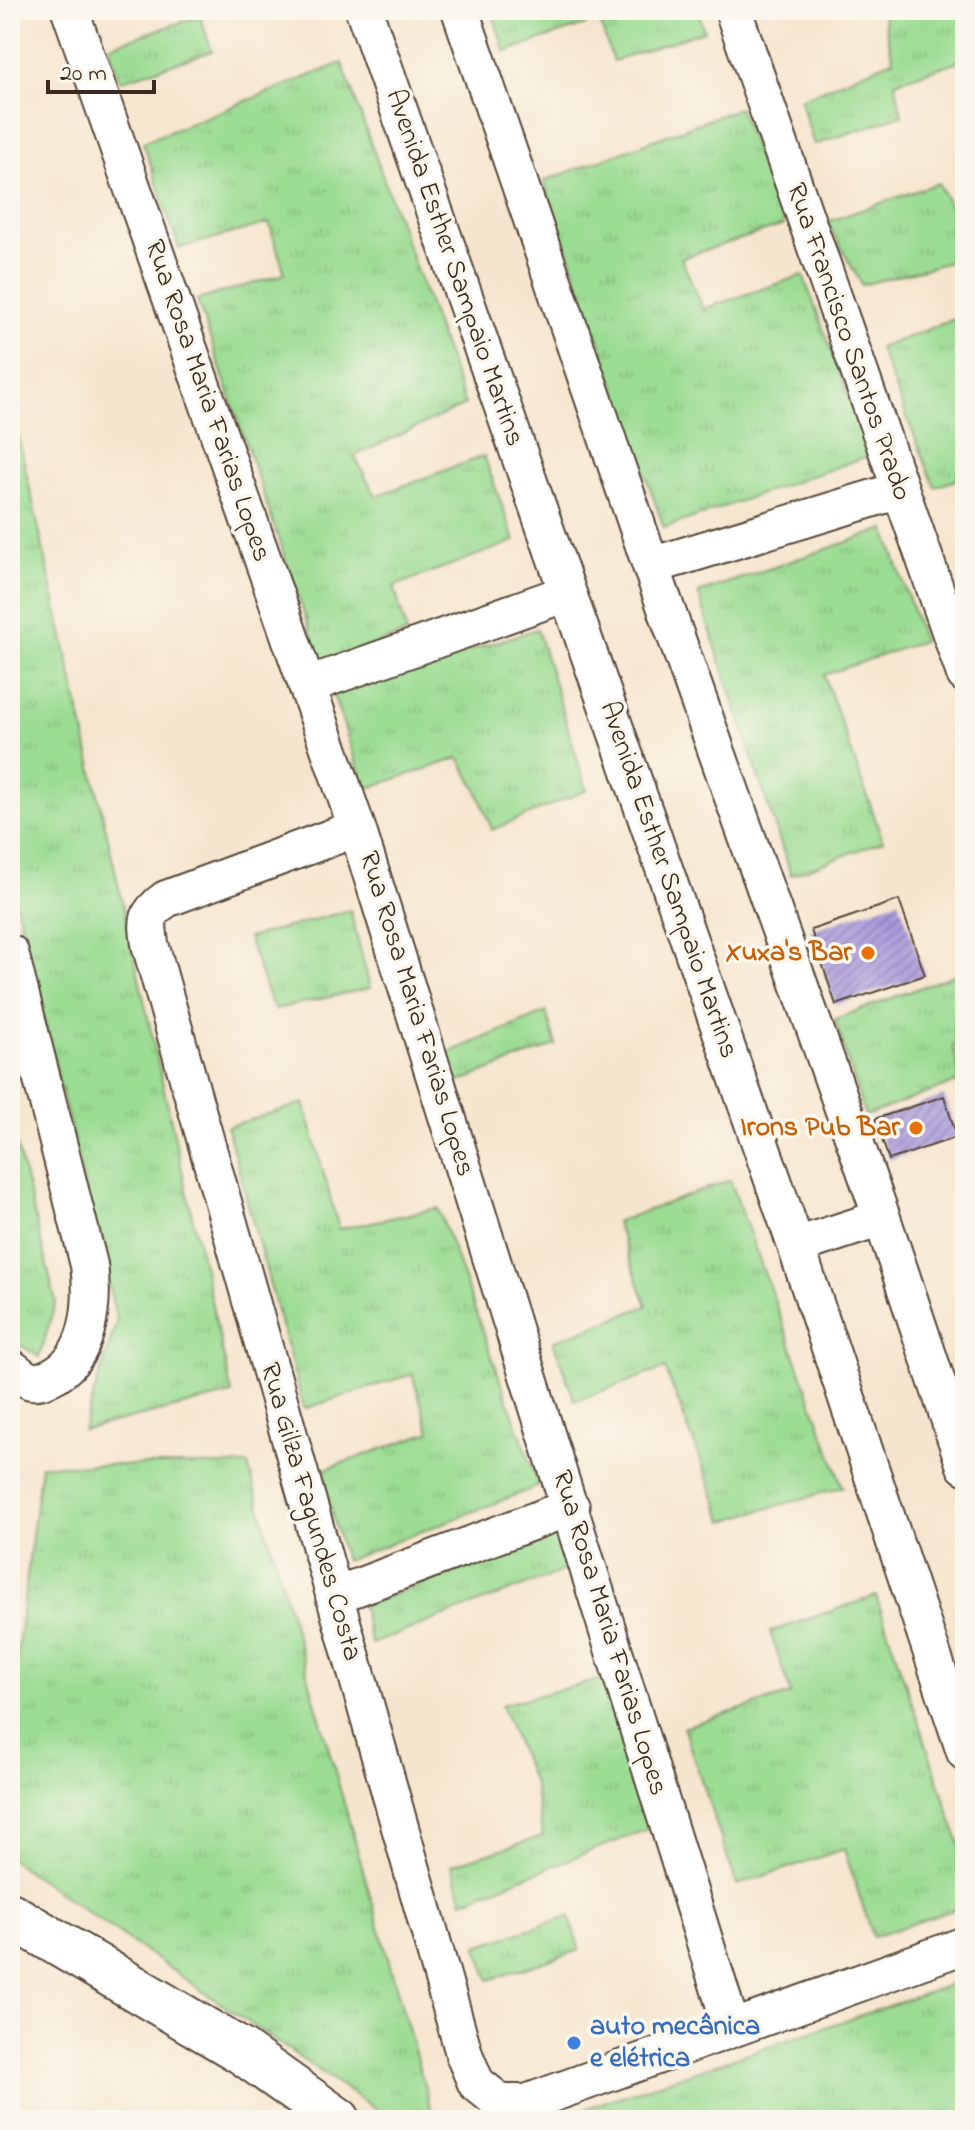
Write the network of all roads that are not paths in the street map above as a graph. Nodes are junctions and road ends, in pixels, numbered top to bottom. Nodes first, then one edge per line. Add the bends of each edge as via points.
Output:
1 (70, 10) edge
2 (364, 10) edge
3 (460, 10) edge
4 (733, 10) edge
5 (900, 490) junction
6 (651, 566) junction
7 (567, 593) junction
8 (965, 674) edge
9 (308, 685) junction
10 (357, 828) junction
11 (10, 953) edge
12 (882, 1218) junction
13 (796, 1246) junction
14 (10, 1367) edge
15 (965, 1466) edge
16 (571, 1507) junction
17 (334, 1596) junction
18 (965, 1752) edge
19 (10, 1915) edge
20 (965, 1945) edge
21 (732, 2029) junction
22 (338, 2120) edge

1 - 9 street, Rua Rosa Maria Farias Lopes
2 - 7 street, Avenida Esther Sampaio Martins
3 - 6 street
4 - 5 street, Rua Francisco Santos Prado
5 - 6 street
5 - 8 street, Rua Francisco Santos Prado
6 - 12 street
7 - 9 street
7 - 13 street, Avenida Esther Sampaio Martins
9 - 10 street, Rua Rosa Maria Farias Lopes
10 - 16 street, Rua Rosa Maria Farias Lopes
10 - 17 street, Rua Gilza Fagundes Costa via 166,899 152,909 147,924
11 - 14 street via 92,1289 84,1335 61,1372 31,1381
12 - 13 street
12 - 15 street
13 - 18 street, Avenida Esther Sampaio Martins
16 - 17 street
16 - 21 street, Rua Rosa Maria Farias Lopes
17 - 21 street, Rua Gilza Fagundes Costa via 476,2083 501,2103 526,2103
19 - 22 main road via 241,2051
20 - 21 street

